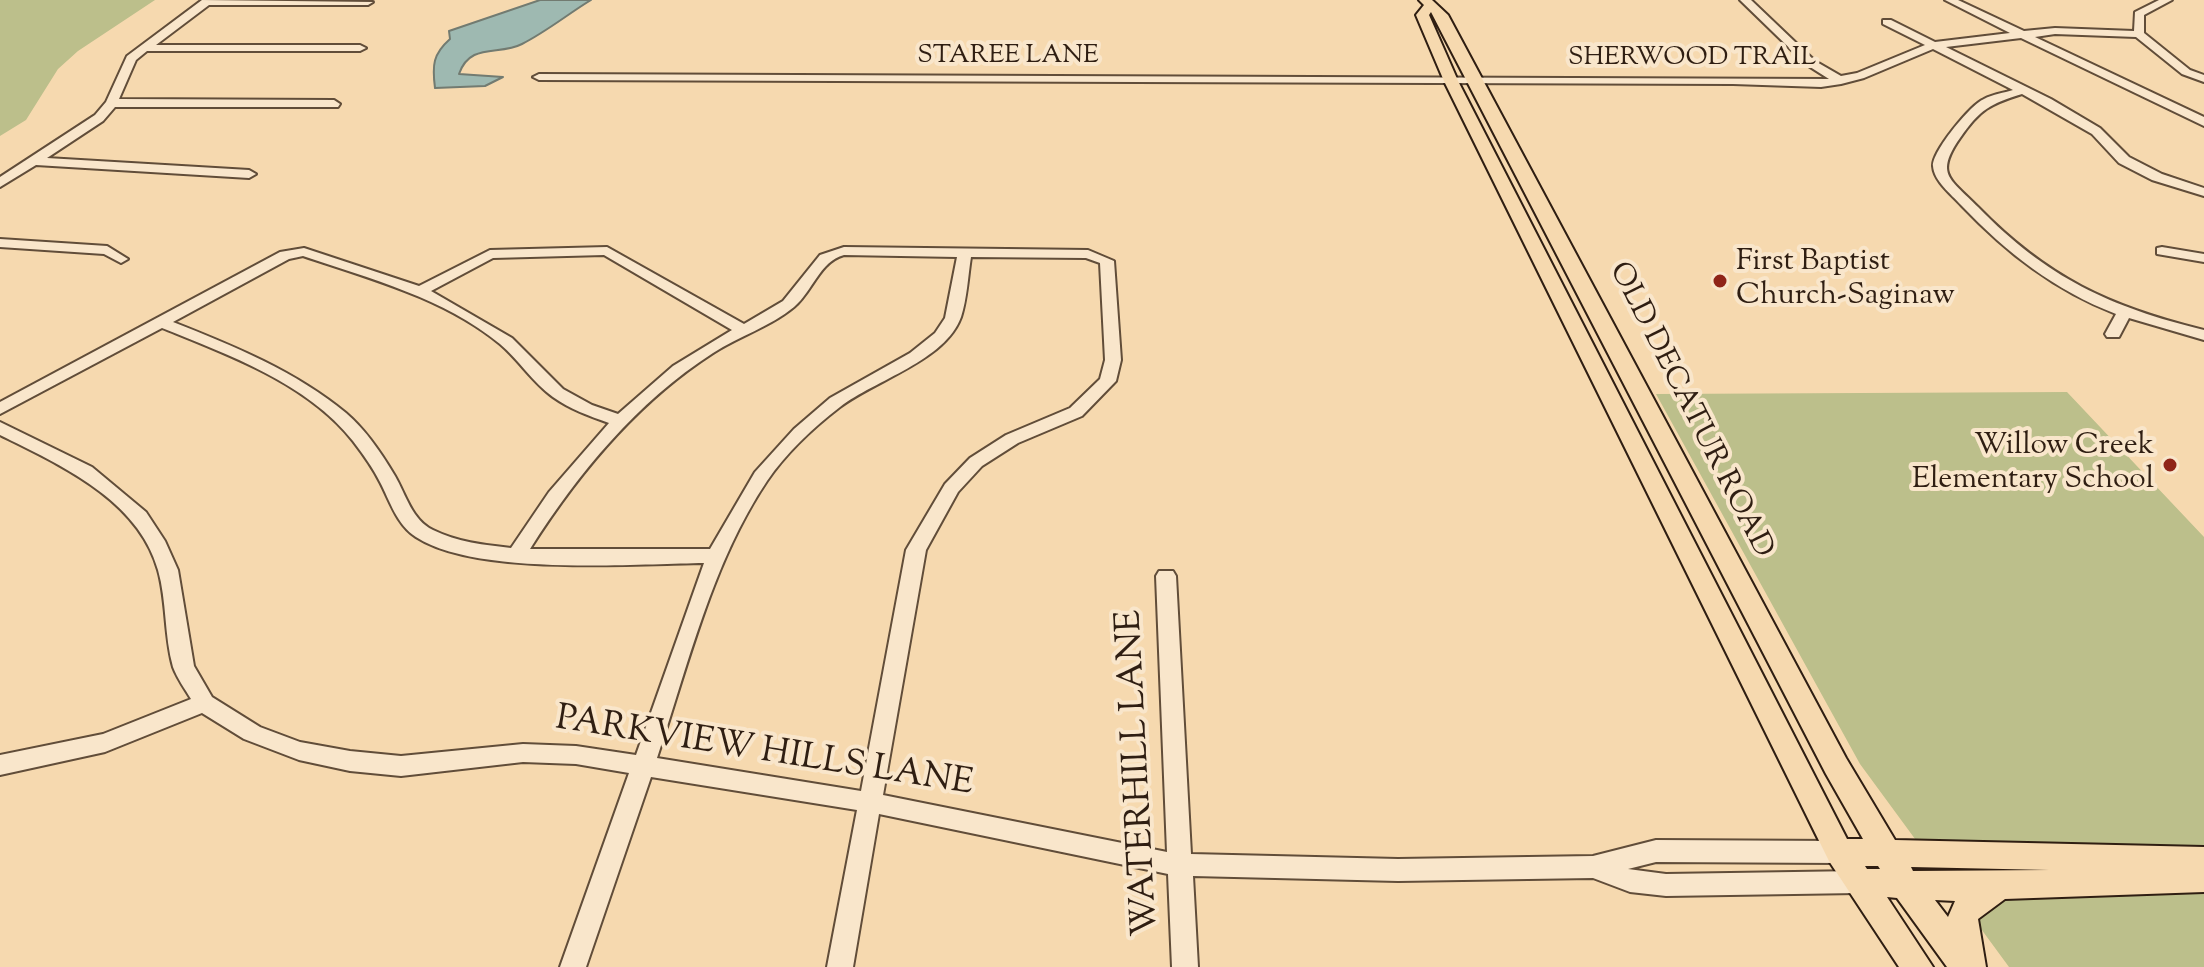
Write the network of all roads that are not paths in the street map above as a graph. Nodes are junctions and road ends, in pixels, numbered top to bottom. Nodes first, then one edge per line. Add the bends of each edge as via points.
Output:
1 (1745, 0) edge
2 (1950, 0) edge
3 (2163, 0) edge
4 (208, 1) edge
5 (307, 1) edge
6 (368, 2) edge
7 (1427, 3) edge
8 (1887, 22) dead end
9 (2021, 34) junction
10 (2139, 34) junction
11 (1934, 45) junction
12 (143, 48) junction
13 (360, 48) dead end
14 (539, 77) dead end
15 (2204, 79) edge
16 (1451, 81) junction
17 (1476, 81) junction
18 (1841, 81) junction
19 (2024, 90) junction
20 (112, 103) junction
21 (334, 104) dead end
22 (2204, 122) edge
23 (1488, 151) junction
24 (1513, 151) junction
25 (35, 161) junction
26 (249, 174) dead end
27 (0, 183) edge
28 (2204, 192) edge
29 (0, 243) edge
30 (2162, 251) dead end
31 (965, 253) junction
32 (2204, 258) edge
33 (121, 259) dead end
34 (420, 291) junction
35 (2126, 310) junction
36 (161, 322) junction
37 (742, 329) junction
38 (2113, 334) dead end
39 (2204, 335) edge
40 (0, 409) edge
41 (621, 421) junction
42 (0, 428) edge
43 (516, 555) junction
44 (716, 556) junction
45 (1166, 576) dead end
46 (204, 703) junction
47 (0, 765) edge
48 (643, 765) junction
49 (868, 802) junction
50 (1884, 851) junction
51 (1839, 852) junction
52 (2204, 860) edge
53 (1179, 865) junction
54 (1593, 867) junction
55 (2204, 878) edge
56 (1903, 881) junction
57 (1858, 882) junction
58 (2002, 886) junction
59 (573, 967) edge
60 (840, 967) edge
61 (1185, 967) edge
62 (1917, 967) edge
63 (1968, 967) edge

1 - 18 street via 1811,63
2 - 9 street
3 - 10 street via 2139,14
4 - 5 street
4 - 12 street
5 - 6 street
7 - 16 main road, OLD DECATUR ROAD via 1422,15
7 - 17 main road, OLD DECATUR ROAD via 1442,15
8 - 11 street
9 - 10 street, SHERWOOD TRAIL
9 - 11 street, SHERWOOD TRAIL
9 - 22 street
10 - 15 street via 2186,72
11 - 18 street, SHERWOOD TRAIL
11 - 19 street
12 - 13 street
12 - 20 street via 131,58
14 - 16 street, STAREE LANE
16 - 17 street, STAREE LANE
16 - 23 main road, OLD DECATUR ROAD
17 - 18 street, SHERWOOD TRAIL
17 - 24 main road, OLD DECATUR ROAD
19 - 28 street via 2096,131 2124,160
19 - 35 street via 1985,102 1940,157 1940,172 2039,269
20 - 21 street
20 - 25 street via 99,118
23 - 24 main road
23 - 51 main road, OLD DECATUR ROAD
24 - 50 main road, OLD DECATUR ROAD
25 - 26 street
25 - 27 street
29 - 33 street via 107,250
30 - 32 street
31 - 37 street via 833,254 820,260 789,303
31 - 44 street via 957,307 941,336 836,402 800,433 761,476
31 - 49 street via 1099,255 1107,261 1113,360 1108,381 1076,412 1012,439 976,462 934,512 911,565
34 - 36 street via 298,252
34 - 37 street via 490,254 607,251
34 - 41 street via 506,341 557,393
35 - 38 street
35 - 39 street
36 - 40 street
36 - 43 street via 269,368 342,419 384,472 414,525 426,534 459,546
37 - 41 street
41 - 43 street via 569,477
42 - 46 street, PARKVIEW HILLS LANE via 86,471 139,517 168,570 184,667
43 - 44 street
44 - 48 street
45 - 53 street, WATERHILL LANE
46 - 47 street via 105,743
46 - 48 street, PARKVIEW HILLS LANE via 252,733 299,751 350,761 401,766 523,753
48 - 49 street, PARKVIEW HILLS LANE
48 - 59 street
49 - 53 street, PARKVIEW HILLS LANE
49 - 60 street
50 - 51 main road
50 - 52 main road
50 - 56 main road, OLD DECATUR ROAD
51 - 54 street, PARKVIEW HILLS LANE via 1656,851
51 - 57 main road, OLD DECATUR ROAD
53 - 54 street, PARKVIEW HILLS LANE
53 - 61 street, WATERHILL LANE
54 - 57 street, PARKVIEW HILLS LANE via 1630,881 1666,885
55 - 58 main road
56 - 57 main road
56 - 58 main road
56 - 63 main road, OLD DECATUR ROAD
57 - 62 main road, OLD DECATUR ROAD
58 - 63 main road via 1970,901 1962,918

